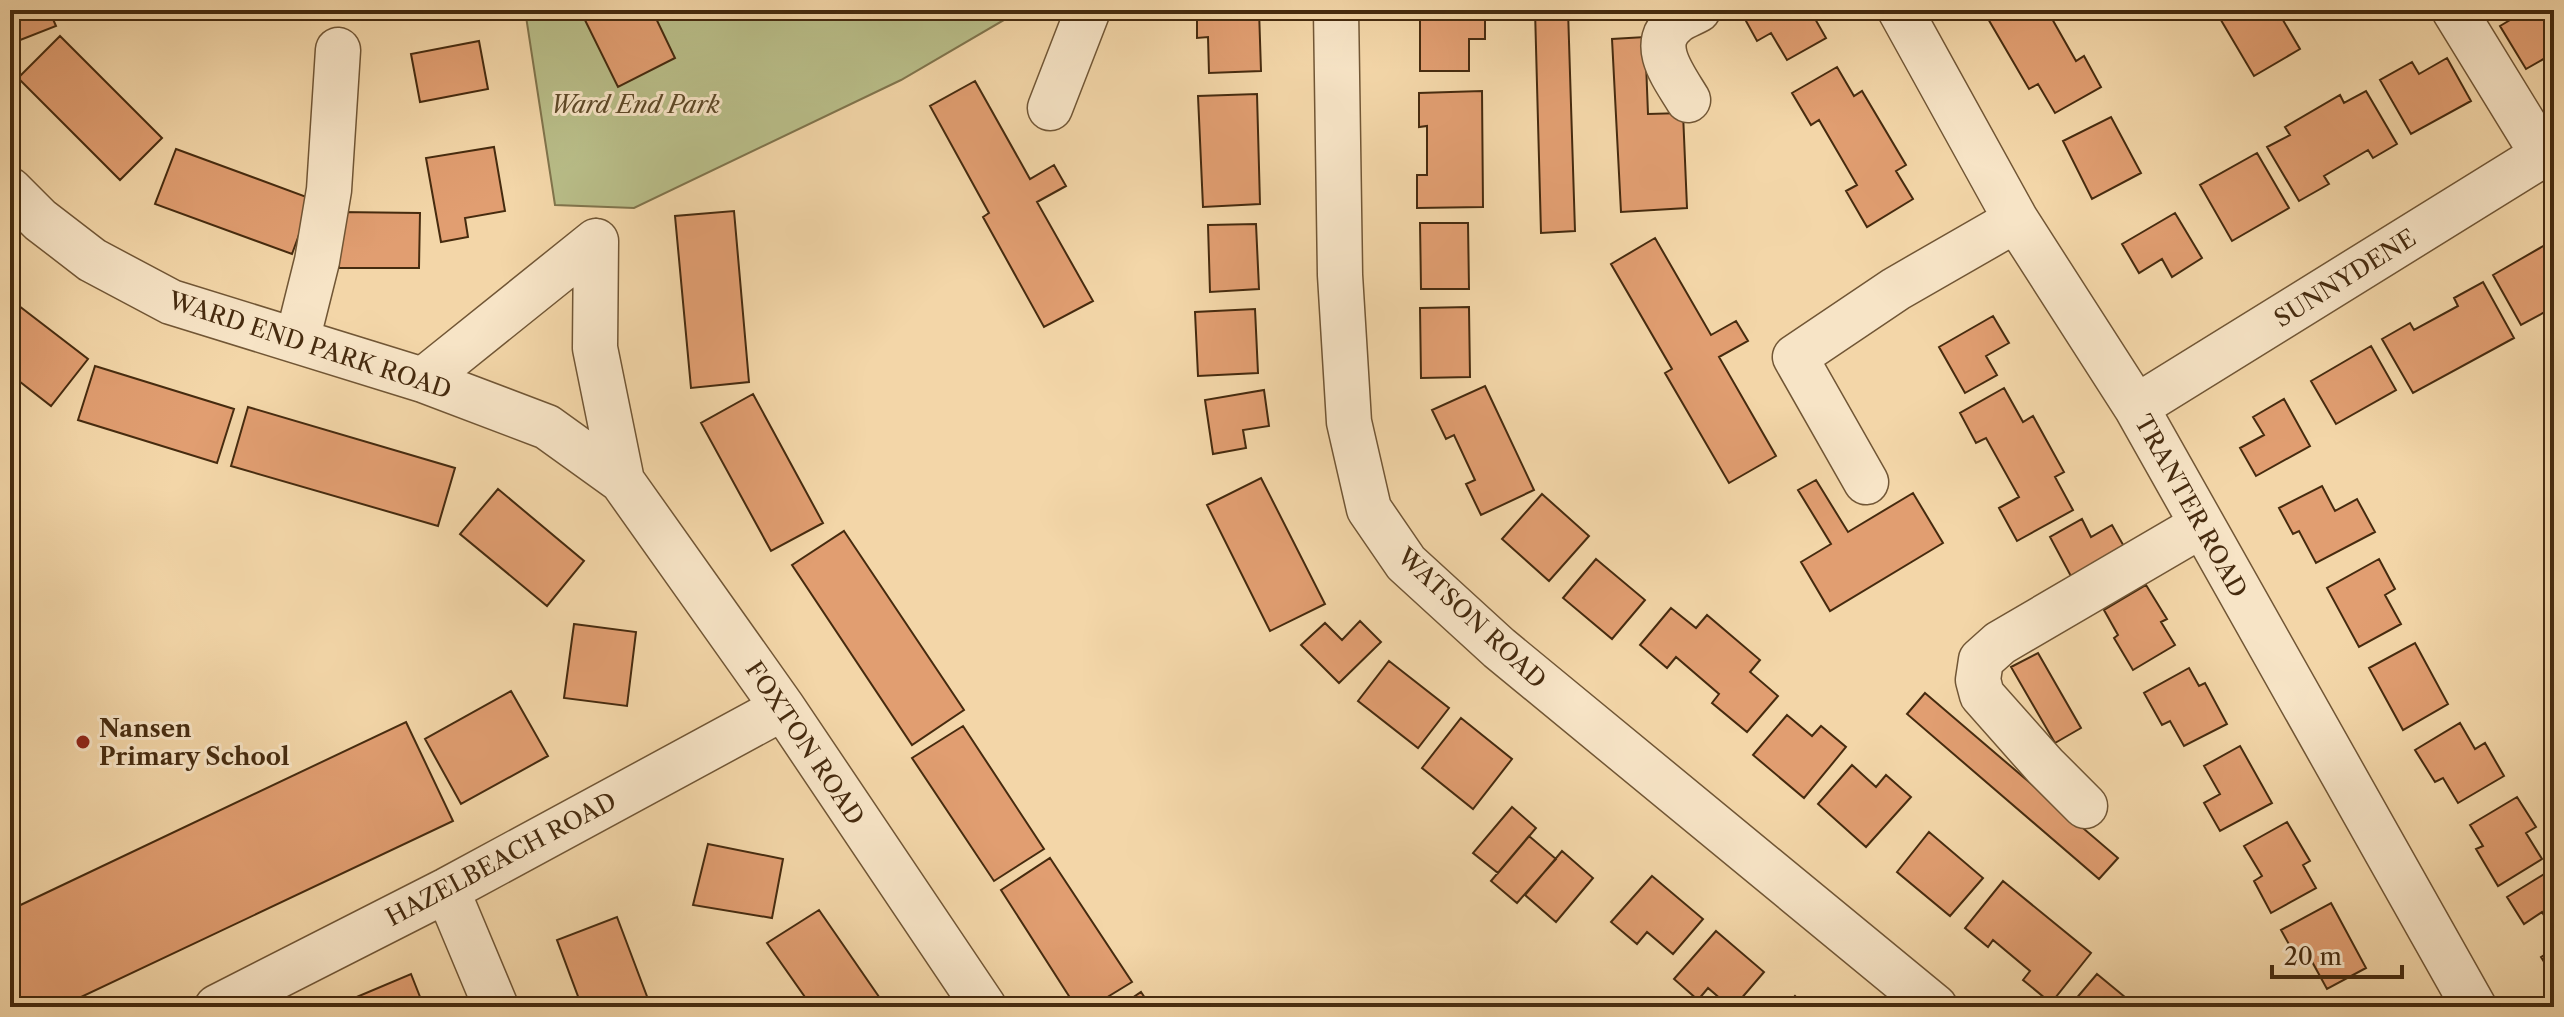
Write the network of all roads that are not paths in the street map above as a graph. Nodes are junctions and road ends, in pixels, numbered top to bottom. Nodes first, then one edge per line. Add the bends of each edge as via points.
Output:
1 (1088, 10) edge
2 (1336, 10) edge
3 (1698, 10) edge
4 (1900, 10) edge
5 (2454, 10) edge
6 (338, 50) dead end
7 (1688, 100) dead end
8 (1050, 108) dead end
9 (2548, 152) edge
10 (10, 190) edge
11 (2016, 220) junction
12 (297, 341) junction
13 (423, 380) junction
14 (2136, 407) junction
15 (622, 481) junction
16 (1866, 482) dead end
17 (2202, 525) junction
18 (783, 708) junction
19 (2085, 806) dead end
20 (447, 890) junction
21 (217, 1007) edge
22 (496, 1007) edge
23 (984, 1007) edge
24 (1935, 1007) edge
25 (2474, 1007) edge

1 - 8 street
2 - 24 street, WATSON ROAD via 1340,275 1348,407 1369,509 1406,563 1499,648
3 - 7 street via 1674,23 1665,36 1663,58
4 - 11 street, TRANTER ROAD
5 - 9 street
6 - 12 street via 329,190
9 - 14 street, SUNNYDENE
10 - 12 street, WARD END PARK ROAD via 92,260 171,302
11 - 14 street, TRANTER ROAD
11 - 16 street via 1896,289 1795,357
12 - 13 street, WARD END PARK ROAD
13 - 15 street, WARD END PARK ROAD via 547,427
13 - 15 street via 596,241 595,348
14 - 17 street, TRANTER ROAD
15 - 18 street, FOXTON ROAD
17 - 19 street via 2000,643 1981,660 1982,695
17 - 25 street, TRANTER ROAD
18 - 20 street, HAZELBEACH ROAD
18 - 23 street, FOXTON ROAD
20 - 21 street, HAZELBEACH ROAD
20 - 22 street

